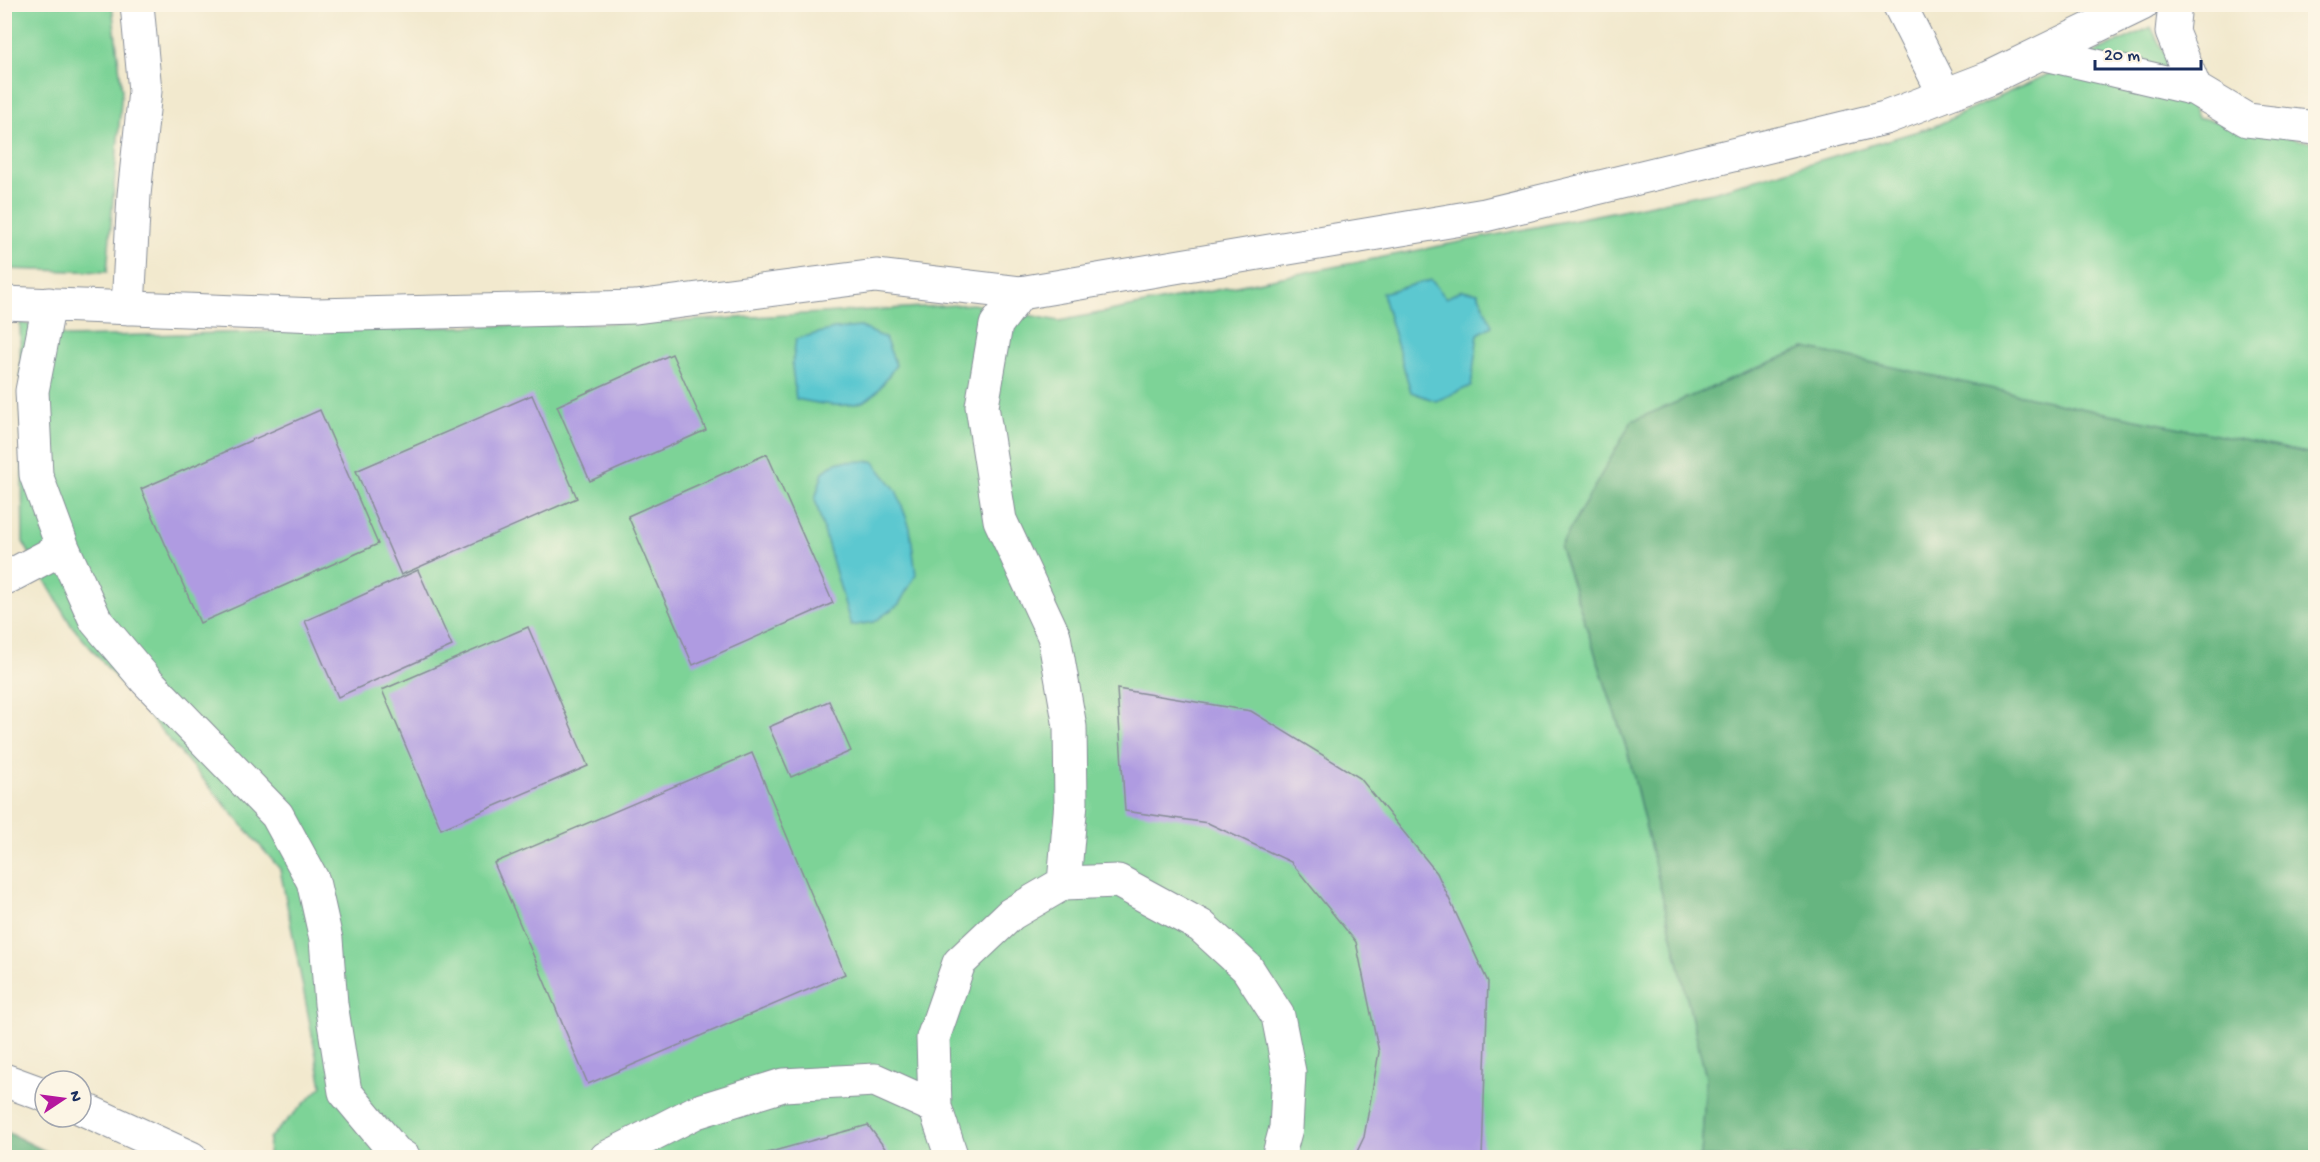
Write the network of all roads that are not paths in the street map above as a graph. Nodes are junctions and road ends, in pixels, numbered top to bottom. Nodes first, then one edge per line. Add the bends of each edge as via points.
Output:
1 (136, 4) edge
2 (1899, 4) edge
3 (2142, 4) edge
4 (2175, 4) edge
5 (2041, 53) junction
6 (2194, 89) junction
7 (1945, 95) junction
8 (2316, 128) edge
9 (1020, 293) junction
10 (4, 303) edge
11 (49, 304) junction
12 (128, 308) junction
13 (63, 548) junction
14 (4, 578) edge
15 (1064, 883) junction
16 (4, 1080) edge
17 (33, 1091) edge
18 (935, 1107) junction
19 (93, 1113) edge
20 (191, 1158) edge
21 (404, 1158) edge
22 (606, 1158) edge
23 (952, 1158) edge
24 (1278, 1158) edge

1 - 12 street via 145,91
2 - 7 street
3 - 5 street
4 - 6 street via 2172,32
5 - 6 street
5 - 7 street
6 - 8 street via 2247,120
7 - 9 street via 1885,118 1485,215
9 - 12 street via 876,276 636,307 317,315
9 - 15 street via 996,325 982,406 1000,520 1054,636 1070,727 1071,802
10 - 11 street
11 - 12 street
11 - 13 street via 32,391 36,475
13 - 14 street
13 - 21 street via 96,621 146,680 277,815 313,881 326,939 331,1004 345,1092
15 - 18 street via 1011,914 958,963 933,1038
15 - 24 street via 1118,881 1201,926 1247,968 1278,1016 1289,1072 1286,1128
16 - 17 street
18 - 22 street via 875,1080 783,1085 696,1112
18 - 23 street
19 - 20 street

